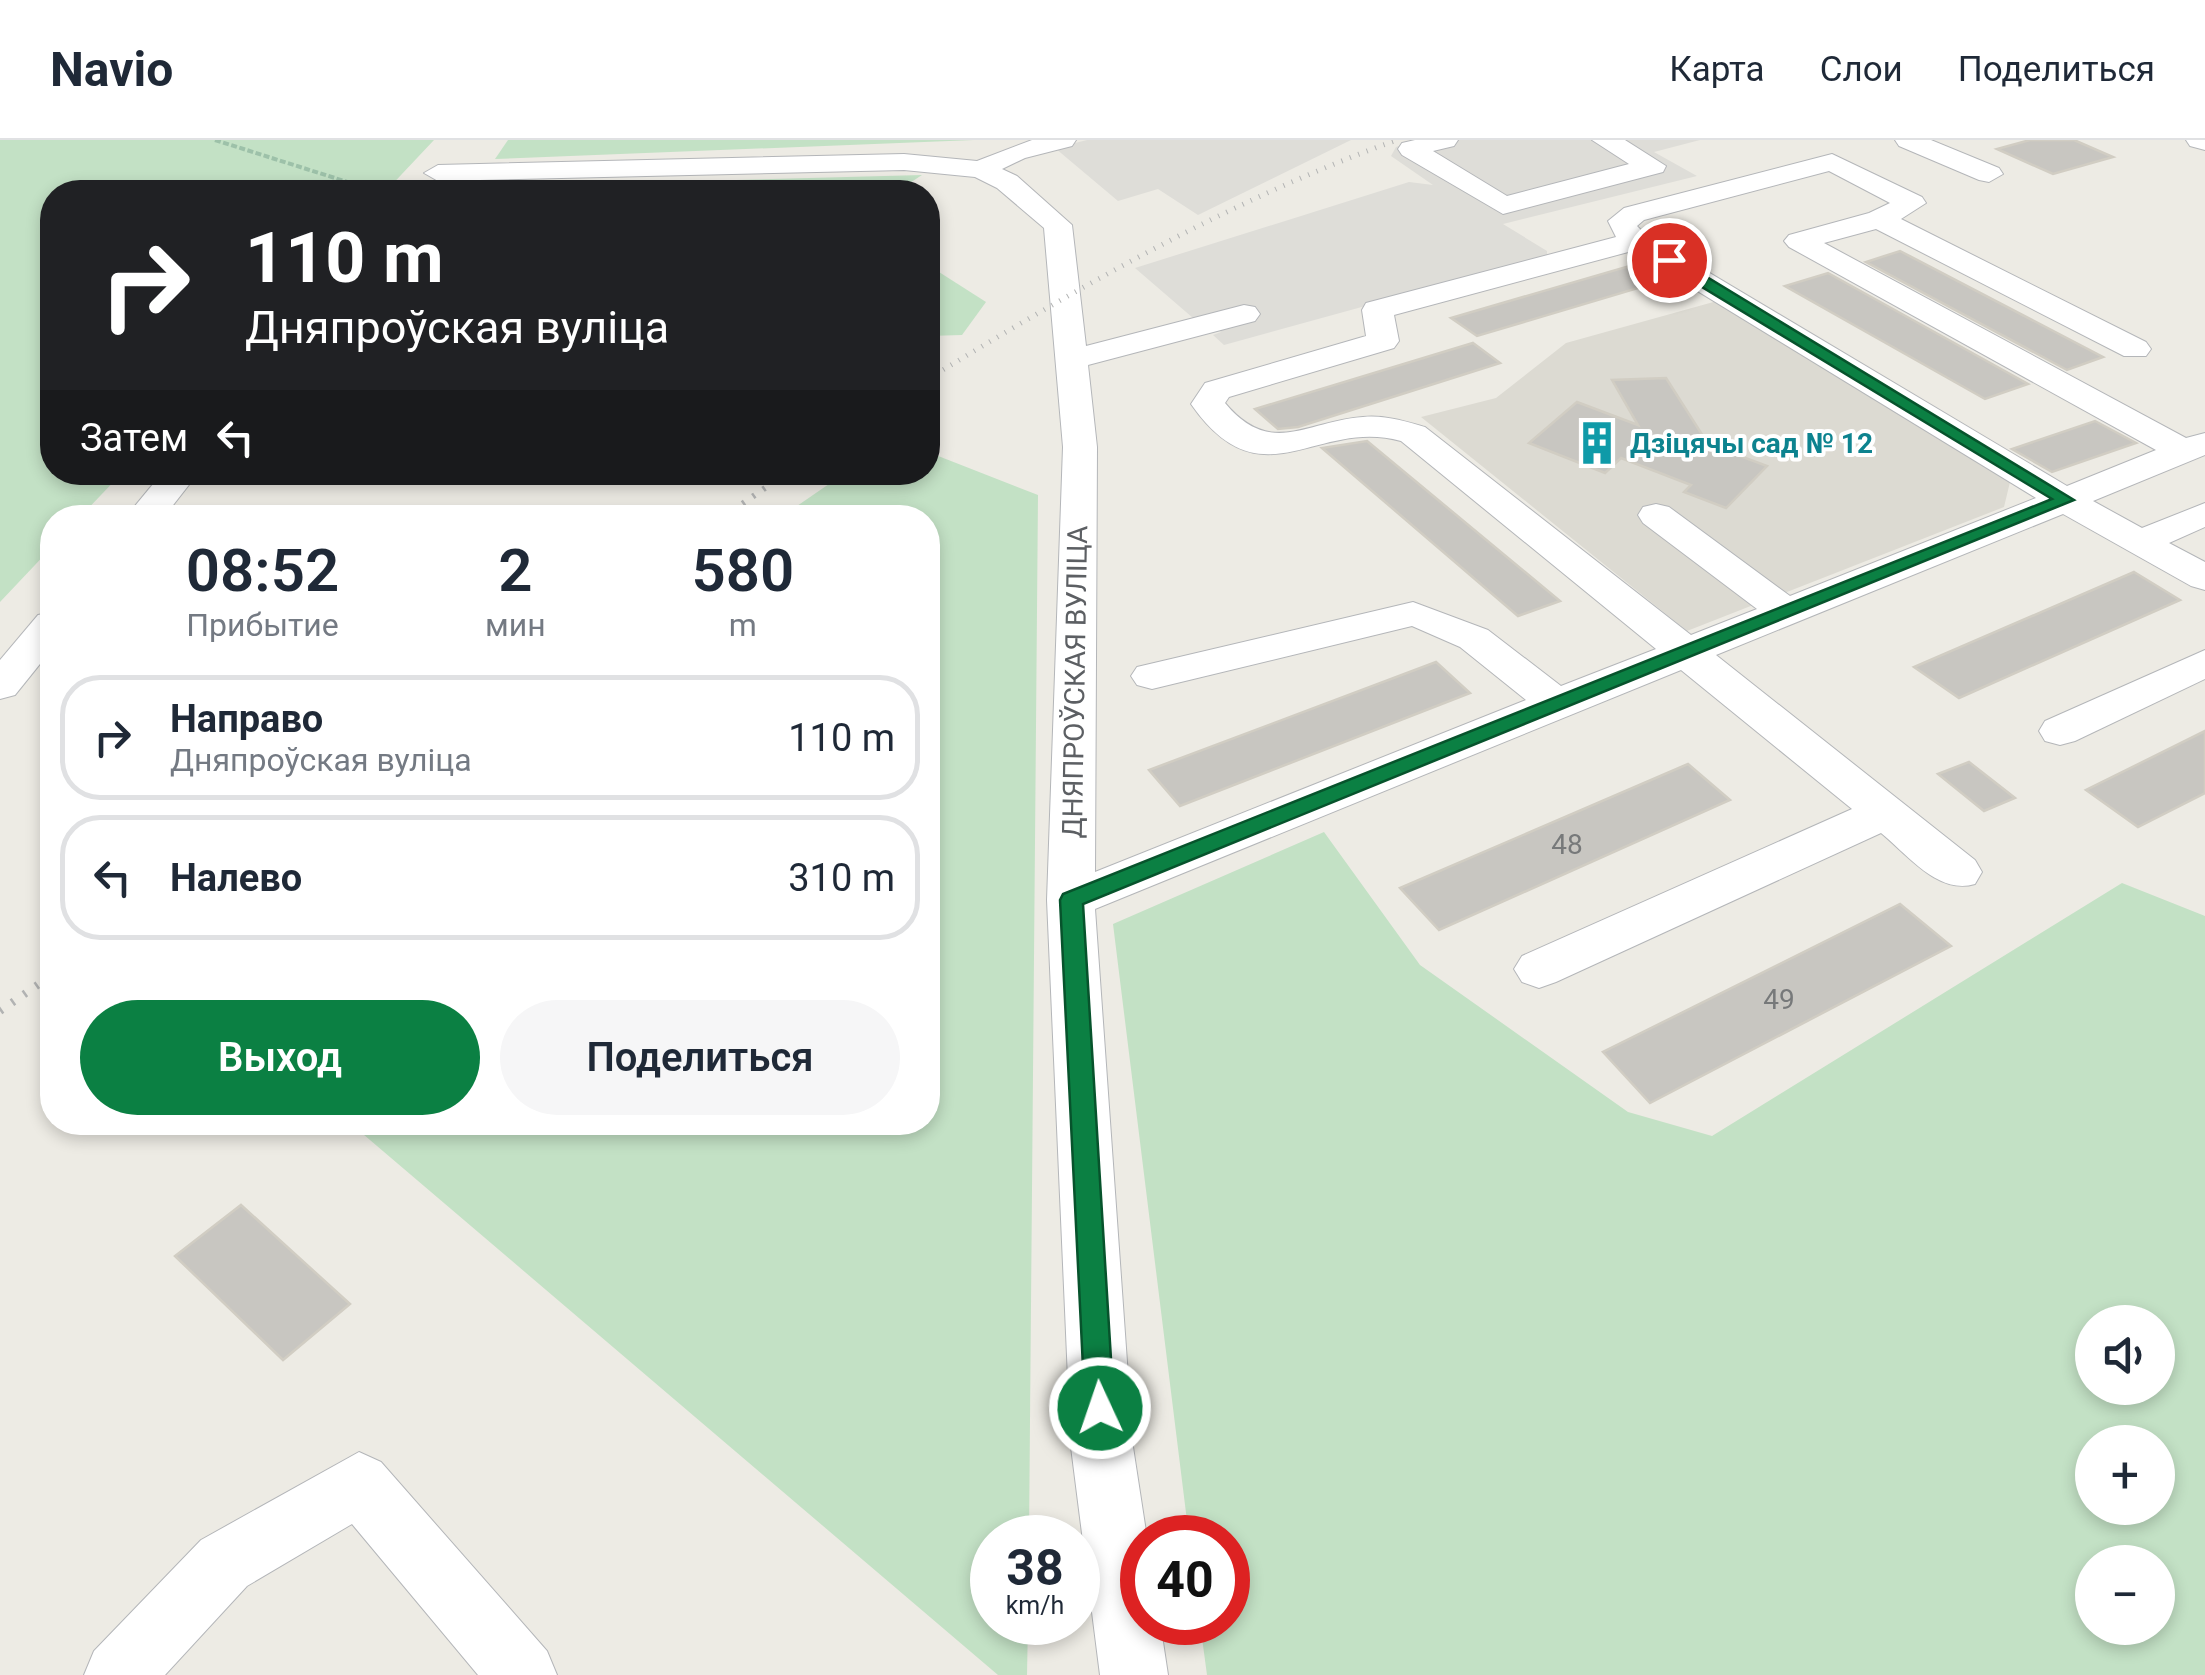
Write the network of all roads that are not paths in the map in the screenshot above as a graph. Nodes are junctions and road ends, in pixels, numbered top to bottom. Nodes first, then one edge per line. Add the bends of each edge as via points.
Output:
1 (1063, 140) edge
2 (1445, 140) edge
3 (1605, 140) edge
4 (1794, 140) edge
5 (1908, 140) edge
6 (1832, 162) junction
7 (981, 169) junction
8 (438, 172) edge
9 (1989, 174) dead end
10 (1545, 197) junction
11 (1879, 219) junction
12 (1629, 234) junction
13 (1244, 314) dead end
14 (2135, 349) dead end
15 (1070, 360) junction
16 (2195, 448) edge
17 (171, 485) edge
18 (2065, 500) junction
19 (155, 505) edge
20 (2205, 514) edge
21 (1656, 515) dead end
22 (2142, 541) junction
23 (2205, 578) edge
24 (1784, 610) junction
25 (40, 638) edge
26 (1682, 651) junction
27 (2205, 663) edge
28 (1152, 676) dead end
29 (0, 686) edge
30 (1554, 704) junction
31 (2060, 730) dead end
32 (1886, 812) junction
33 (1959, 872) dead end
34 (1072, 900) junction
35 (1538, 969) dead end
36 (118, 1675) edge
37 (523, 1675) edge
38 (1134, 1675) edge

1 - 7 street
2 - 10 street via 1410,148 1503,206
3 - 10 street via 1653,166
4 - 6 street
5 - 9 street
6 - 11 street via 1912,204
6 - 12 street via 1634,214 1622,221
7 - 8 street, ДНЯПРОЎСКАЯ ВУЛІЦА via 904,162
7 - 15 street, ДНЯПРОЎСКАЯ ВУЛІЦА via 1058,225
10 - 12 street via 1579,218
11 - 14 street
11 - 16 street via 1799,241
12 - 18 street
12 - 26 street via 1378,310 1383,341 1218,390 1208,404 1220,424 1276,448 1368,425 1413,434
13 - 15 street
15 - 34 street, ДНЯПРОЎСКАЯ ВУЛІЦА via 1080,446
16 - 18 street
17 - 19 street
18 - 22 street
18 - 24 street
20 - 22 street
21 - 24 street
22 - 23 street
24 - 26 street
25 - 29 street
26 - 30 street
26 - 32 street
27 - 31 street
28 - 30 street via 1413,614 1488,643
30 - 34 street
32 - 33 street
32 - 35 street
34 - 38 street, ДНЯПРОЎСКАЯ ВУЛІЦА via 1102,1446
36 - 37 street via 224,1563 359,1484

